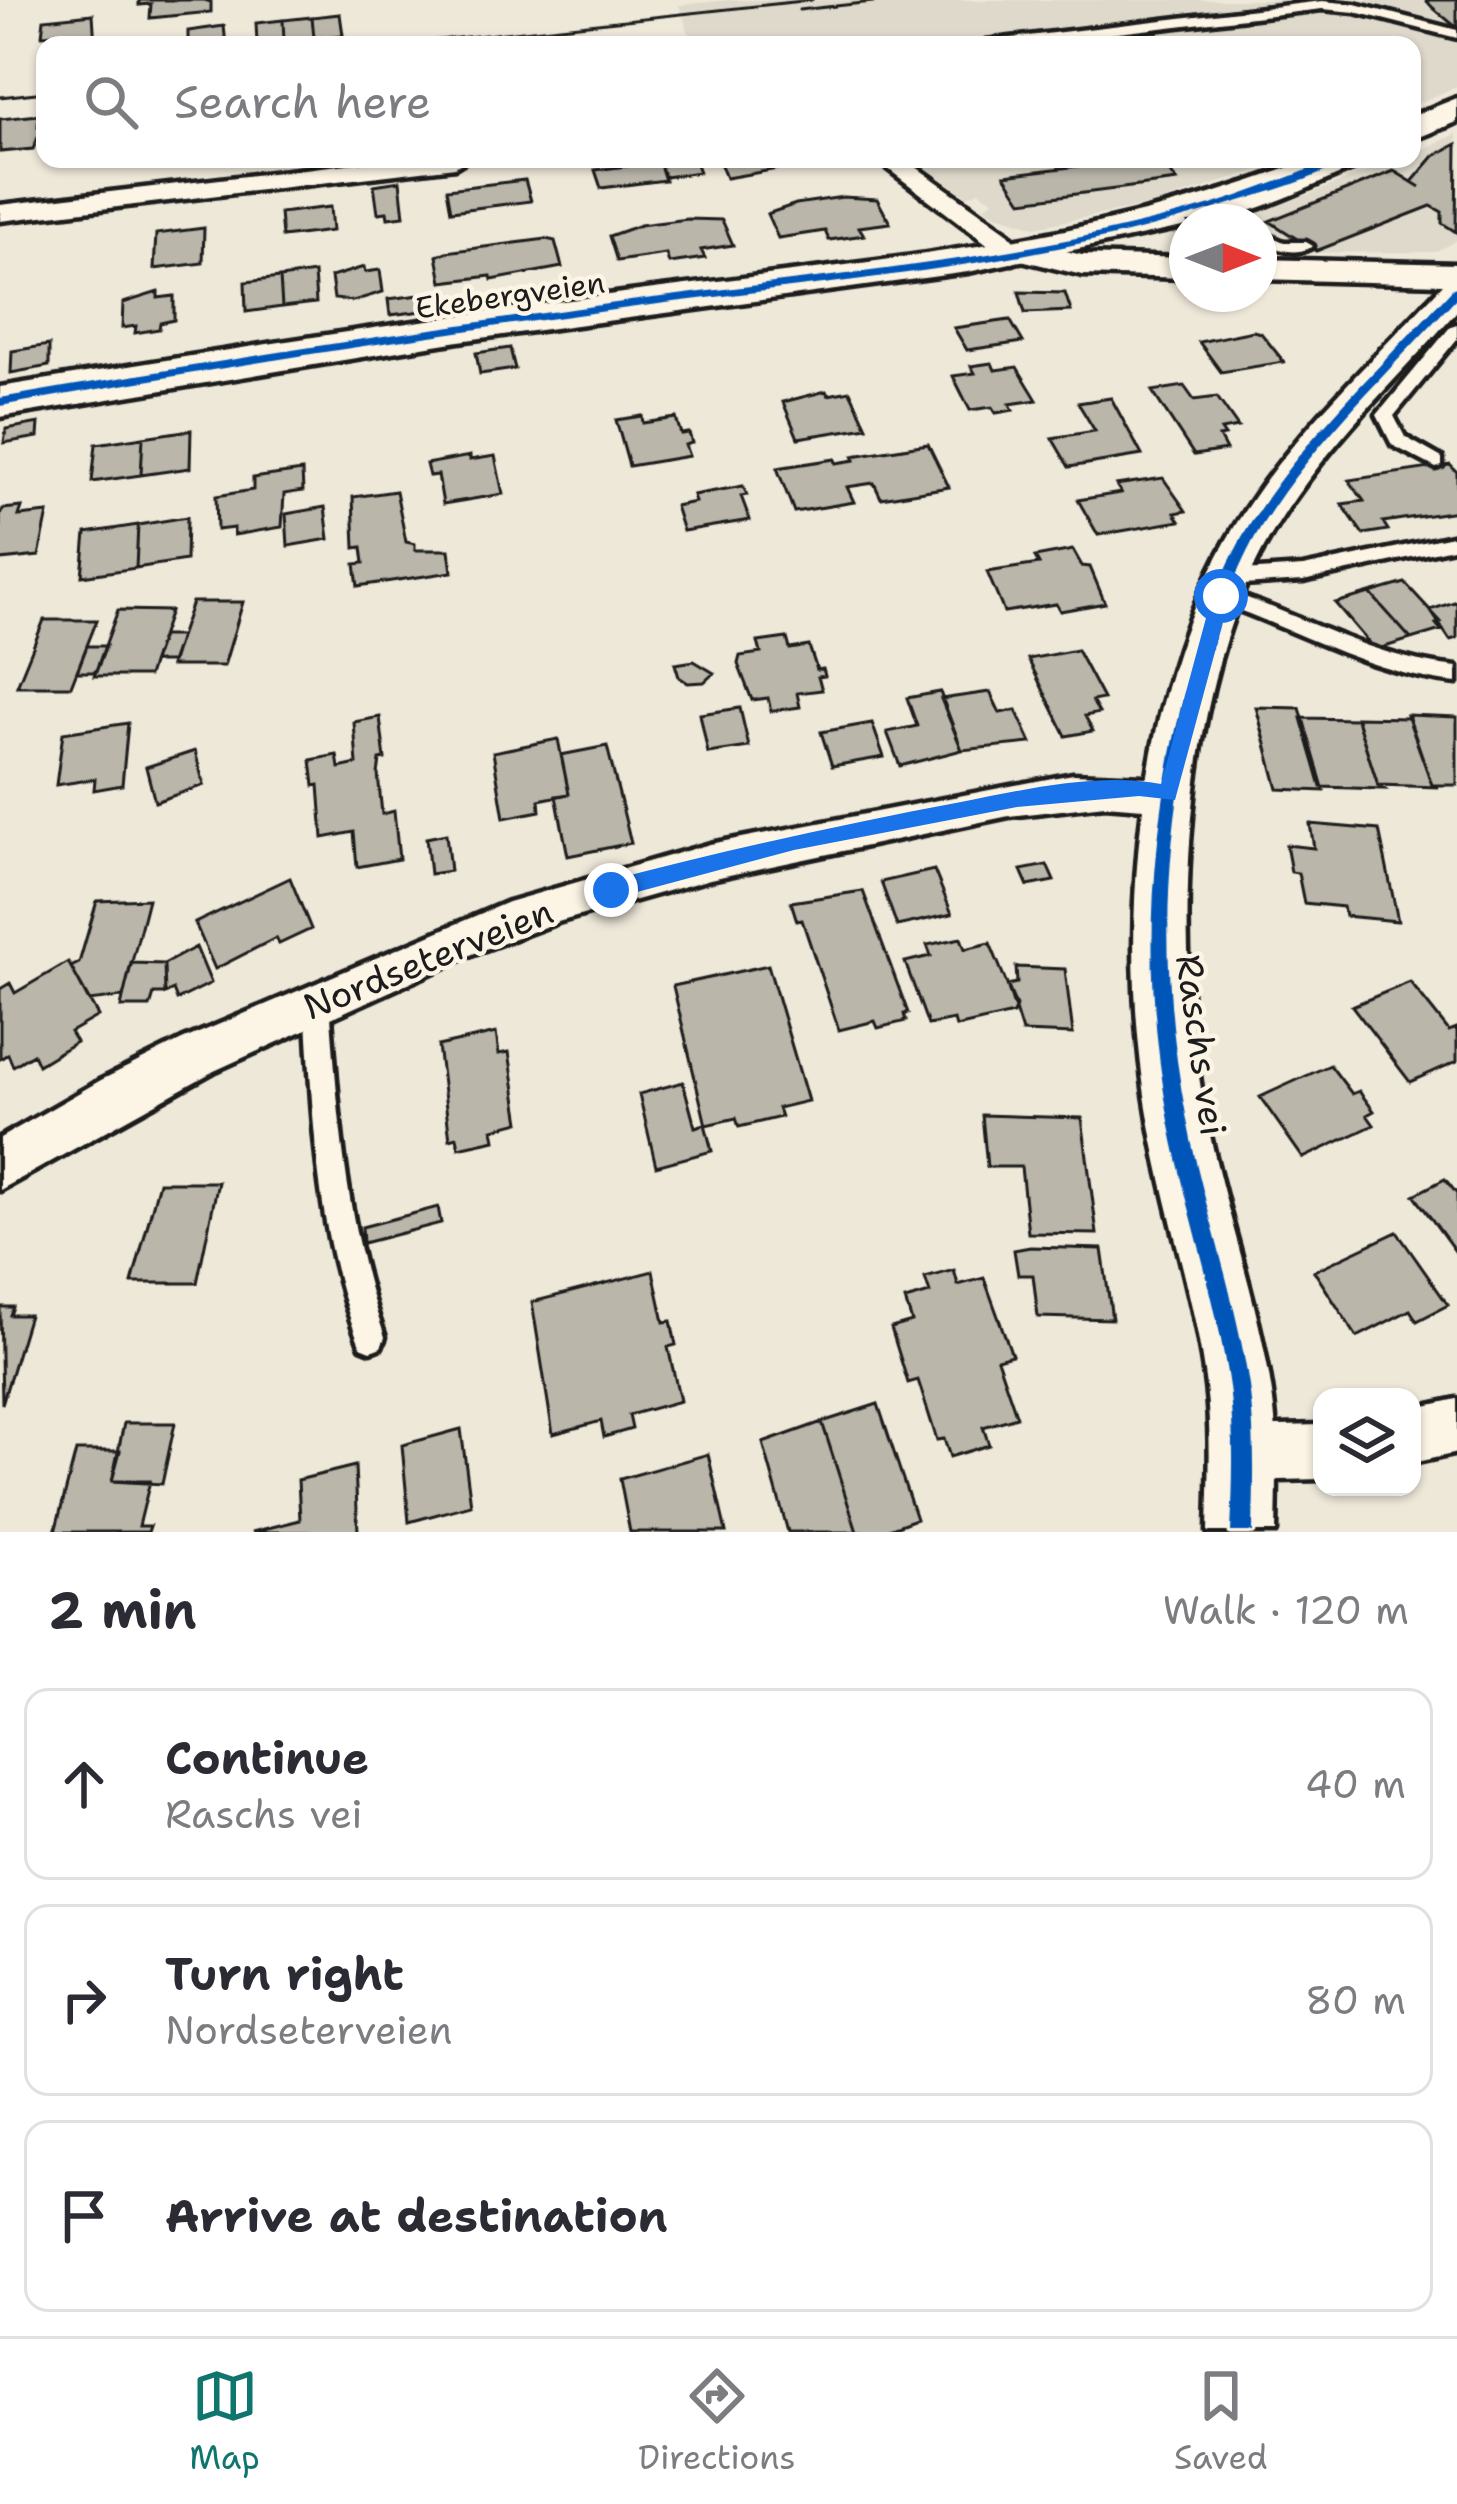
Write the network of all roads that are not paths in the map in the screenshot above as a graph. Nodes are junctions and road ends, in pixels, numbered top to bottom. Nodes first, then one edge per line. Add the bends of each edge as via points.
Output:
1 (1457, 34) edge
2 (1062, 36) edge
3 (1457, 109) edge
4 (1421, 125) edge
5 (378, 168) edge
6 (900, 168) edge
7 (1325, 168) edge
8 (1251, 204) edge
9 (0, 213) edge
10 (1169, 226) edge
11 (1277, 244) edge
12 (1306, 246) dead end
13 (1021, 254) junction
14 (1169, 267) edge
15 (1277, 269) edge
16 (1457, 274) edge
17 (1457, 290) edge
18 (1457, 329) edge
19 (0, 402) edge
20 (1436, 462) dead end
21 (1457, 541) edge
22 (1225, 587) junction
23 (1457, 675) edge
24 (1168, 794) junction
25 (318, 1002) junction
26 (0, 1166) edge
27 (371, 1337) dead end
28 (1457, 1426) edge
29 (1421, 1434) edge
30 (1313, 1452) edge
31 (1241, 1454) junction
32 (1242, 1532) edge

1 - 2 lane via 1322,5
3 - 4 main road
5 - 9 street
6 - 13 street
7 - 8 main road
10 - 13 main road
11 - 12 lane
13 - 14 street, Ekebergveien
13 - 19 main road, Ekebergveien via 450,330
15 - 16 street
17 - 22 street, Raschs vei via 1272,501
18 - 20 lane via 1385,415 1398,441
21 - 22 lane
22 - 23 lane via 1370,658
22 - 24 street, Raschs vei
24 - 25 street, Nordseterveien via 1126,788 1017,799 794,842 508,921
24 - 31 street, Raschs vei via 1157,907 1160,1016 1237,1373
25 - 26 street, Nordseterveien via 197,1054
25 - 27 lane via 341,1230
28 - 29 street
30 - 31 street
31 - 32 street, Raschs vei

